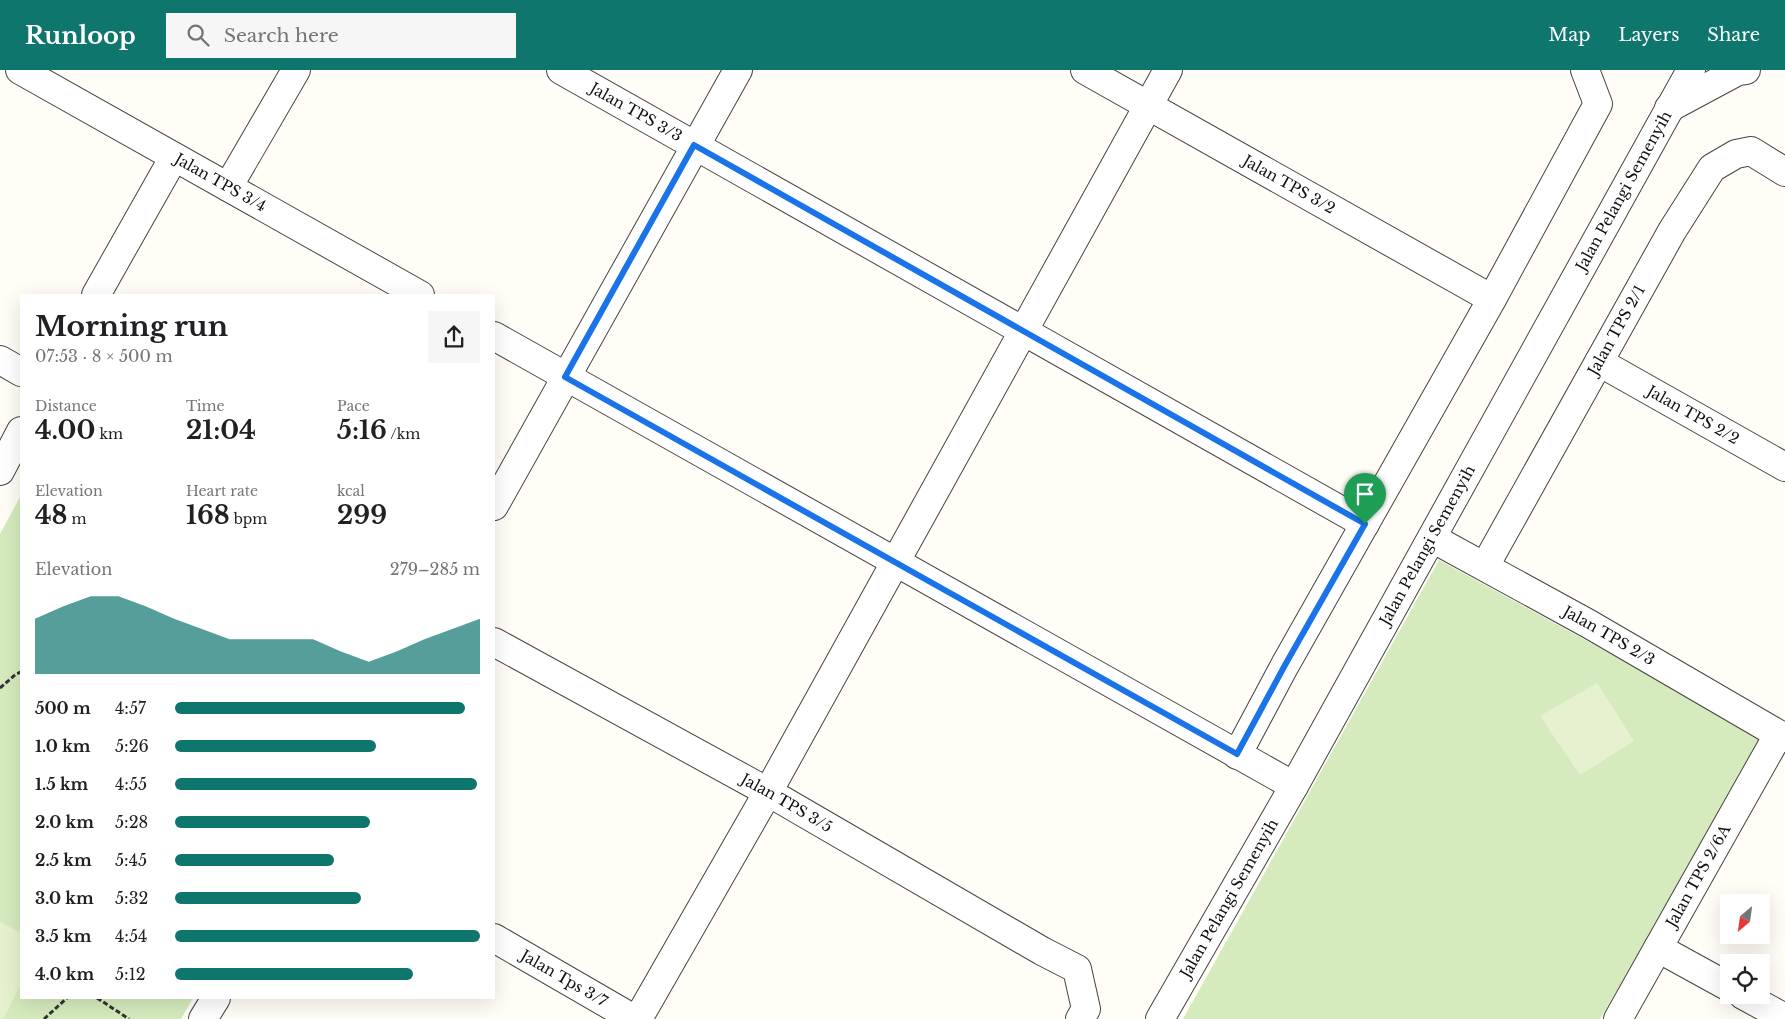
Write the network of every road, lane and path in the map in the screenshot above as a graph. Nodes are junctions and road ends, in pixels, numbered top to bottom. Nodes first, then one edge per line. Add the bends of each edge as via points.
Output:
1 (20, 70) edge
2 (296, 70) edge
3 (561, 70) edge
4 (738, 70) edge
5 (1086, 70) edge
6 (1168, 70) edge
7 (1585, 70) edge
8 (1671, 70) edge
9 (1691, 70) edge
10 (1746, 70) edge
11 (1149, 106) junction
12 (1669, 108) junction
13 (694, 145) junction
14 (174, 157) junction
15 (1785, 172) edge
16 (228, 187) junction
17 (97, 294) edge
18 (418, 294) edge
19 (1492, 299) junction
20 (1024, 331) junction
21 (495, 337) edge
22 (0, 360) edge
23 (1599, 362) junction
24 (20, 371) edge
25 (565, 377) junction
26 (20, 432) edge
27 (1785, 467) edge
28 (0, 471) edge
29 (495, 504) edge
30 (1365, 524) junction
31 (1432, 538) junction
32 (896, 562) junction
33 (1485, 566) junction
34 (495, 643) edge
35 (20, 672) edge
36 (0, 688) edge
37 (1782, 736) edge
38 (1237, 754) junction
39 (1294, 786) junction
40 (768, 792) junction
41 (495, 939) edge
42 (1658, 948) junction
43 (1720, 982) edge
44 (66, 999) edge
45 (99, 999) edge
46 (215, 999) edge
47 (1760, 1004) edge
48 (1785, 1018) edge
49 (44, 1019) edge
50 (129, 1019) edge
51 (203, 1019) edge
52 (636, 1019) edge
53 (1080, 1019) edge
54 (1160, 1019) edge
55 (1618, 1019) edge

1 - 14 street, Jalan TPS 3/4
2 - 16 street
3 - 13 street, Jalan TPS 3/3
4 - 13 street
5 - 11 street, Jalan TPS 3/2
6 - 11 street
7 - 19 street via 1598,104
8 - 12 street
9 - 12 street, Jalan Pelangi Semenyih
10 - 12 street via 1738,71
11 - 19 street, Jalan TPS 3/2
11 - 20 street
12 - 31 street, Jalan Pelangi Semenyih
13 - 20 street, Jalan TPS 3/3
13 - 25 street
14 - 16 street, Jalan TPS 3/4
14 - 17 street
15 - 23 street, Jalan TPS 2/1 via 1751,152 1736,154 1712,168 1672,231
16 - 18 street, Jalan TPS 3/4
19 - 30 street
20 - 30 street, Jalan TPS 3/3
20 - 32 street
21 - 25 street
22 - 24 street
23 - 27 street, Jalan TPS 2/2
23 - 33 street, Jalan TPS 2/1
25 - 29 street
25 - 32 street
26 - 28 street
30 - 38 street
31 - 33 street, Jalan TPS 2/3
31 - 39 street, Jalan Pelangi Semenyih
32 - 38 street
32 - 40 street
33 - 37 street, Jalan TPS 2/3
34 - 40 street, Jalan TPS 3/5
35 - 36 path
37 - 42 street, Jalan TPS 2/6A
38 - 39 street
39 - 54 street, Jalan Pelangi Semenyih
40 - 52 street
40 - 53 street, Jalan TPS 3/5 via 1077,969 1086,1009
41 - 52 street, Jalan Tps 3/7
42 - 43 street
42 - 55 street, Jalan TPS 2/6A
44 - 49 path
45 - 50 path
46 - 51 street
47 - 48 street

